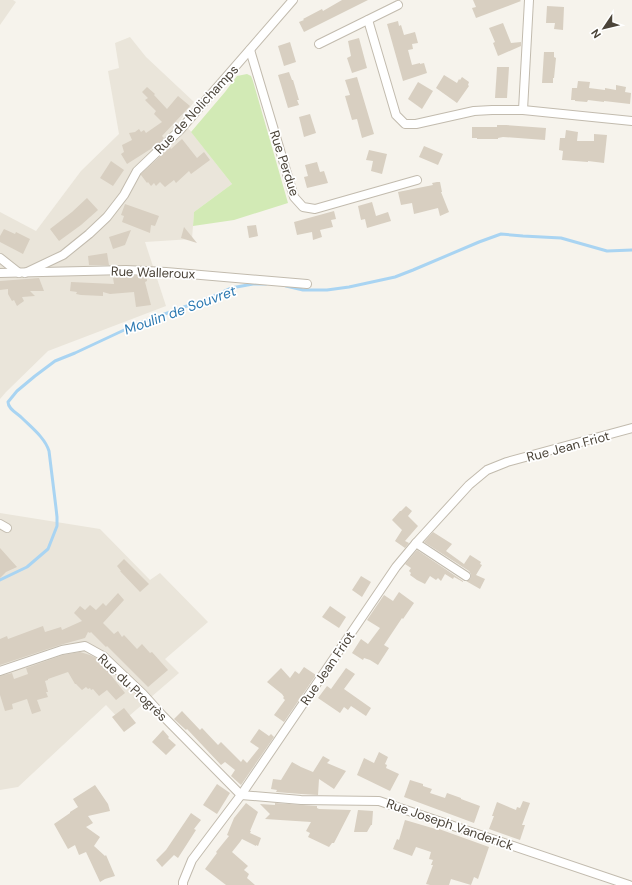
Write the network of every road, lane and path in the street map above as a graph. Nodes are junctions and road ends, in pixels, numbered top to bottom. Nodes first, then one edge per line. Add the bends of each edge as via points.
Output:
1 (293, 0) edge
2 (529, 0) edge
3 (398, 5) dead end
4 (368, 20) junction
5 (319, 44) dead end
6 (250, 50) junction
7 (523, 110) junction
8 (632, 121) edge
9 (417, 180) dead end
10 (0, 258) edge
11 (0, 273) edge
12 (22, 273) junction
13 (306, 284) dead end
14 (632, 428) edge
15 (416, 543) junction
16 (466, 576) dead end
17 (0, 671) edge
18 (241, 795) junction
19 (183, 885) edge
20 (629, 885) edge

1 - 6 street, Rue de Nolichamps
2 - 7 street
3 - 4 street
4 - 5 street
4 - 7 street via 396,115 405,124 416,124 474,111
6 - 9 street, Rue Perdue via 294,197 303,207 315,209
6 - 12 street, Rue de Nolichamps via 180,130 137,170 124,195 89,234 63,255
7 - 8 street
10 - 12 street
11 - 12 street, Rue Walleroux
12 - 13 street, Rue Walleroux via 126,270
14 - 15 street, Rue Jean Friot via 507,462 487,470 469,485
15 - 16 street
15 - 18 street, Rue Jean Friot via 396,567
17 - 18 street, Rue du Progrès via 62,650 85,646 103,656 143,694
18 - 19 street, Rue Jean Friot via 192,860
18 - 20 street, Rue Joseph Vanderick via 301,800 379,800

